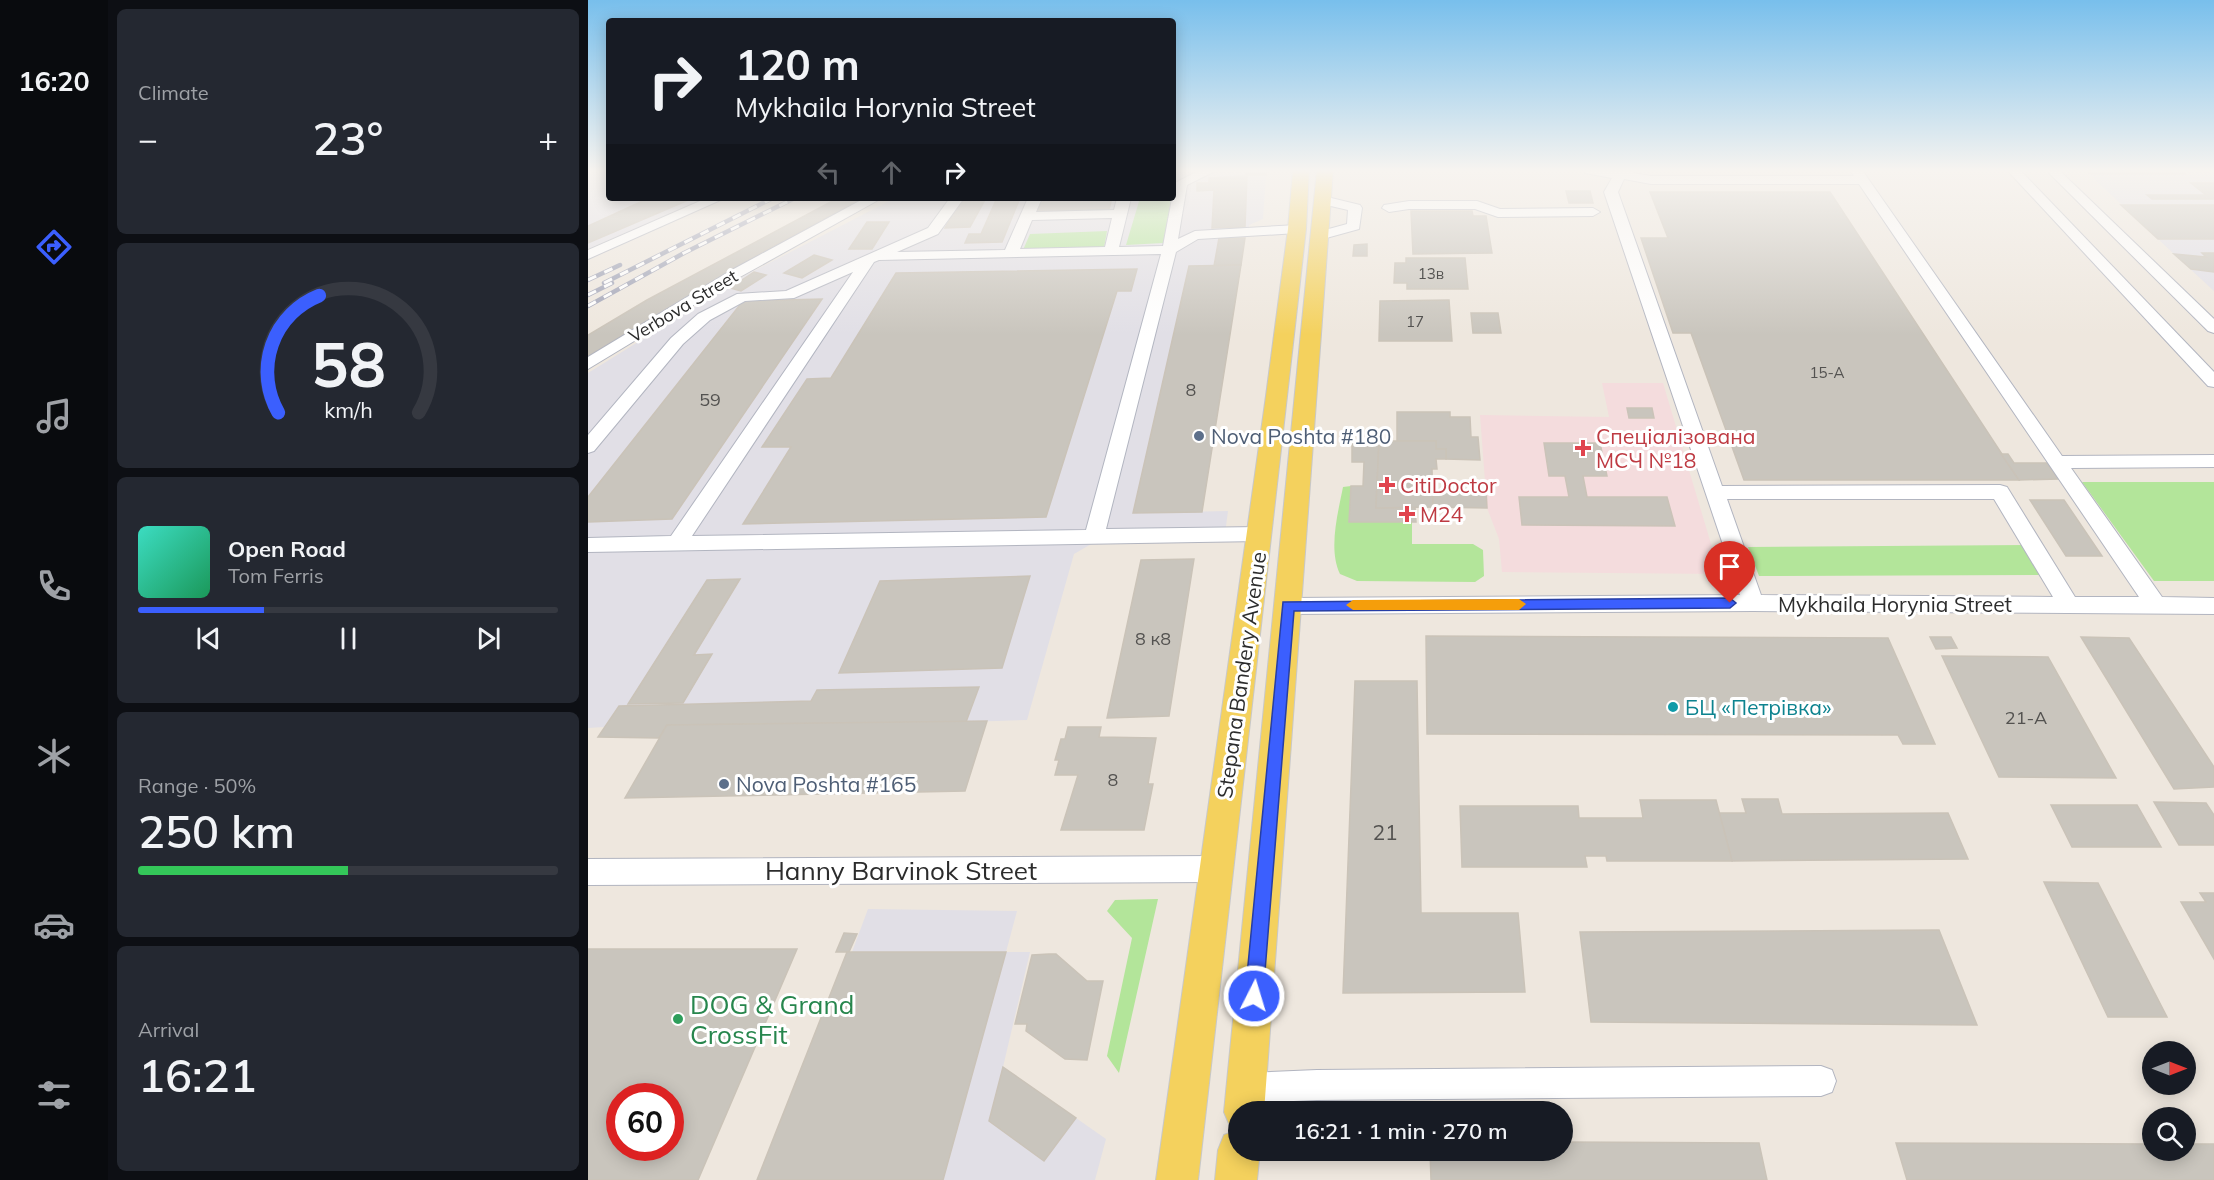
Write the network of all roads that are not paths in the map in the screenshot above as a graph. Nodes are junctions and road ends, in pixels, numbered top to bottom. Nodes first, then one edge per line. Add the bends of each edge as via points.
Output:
1 (656, 225) edge
2 (824, 225) edge
3 (937, 225) edge
4 (1023, 225) edge
5 (1117, 225) edge
6 (1173, 225) edge
7 (1297, 225) edge
8 (1320, 225) edge
9 (1354, 225) edge
10 (1622, 225) edge
11 (1894, 225) edge
12 (2065, 225) edge
13 (2108, 225) edge
14 (1297, 229) junction
15 (1319, 236) junction
16 (1168, 250) junction
17 (1111, 251) junction
18 (1011, 254) junction
19 (588, 255) edge
20 (871, 257) junction
21 (2214, 328) edge
22 (588, 364) edge
23 (2214, 382) edge
24 (588, 447) edge
25 (2214, 461) edge
26 (2057, 462) junction
27 (1726, 492) dead end
28 (1260, 534) junction
29 (1094, 537) junction
30 (675, 543) junction
31 (588, 545) edge
32 (1753, 603) junction
33 (2069, 605) junction
34 (1288, 606) junction
35 (2156, 606) junction
36 (2214, 606) edge
37 (1215, 869) junction
38 (588, 872) edge
39 (1821, 1081) dead end
40 (1246, 1101) edge
41 (1257, 1101) edge
42 (1238, 1161) edge
43 (1249, 1161) edge
44 (1177, 1177) edge
45 (1236, 1180) edge
46 (1250, 1180) edge

1 - 19 street
2 - 22 street, Verbova Street via 735,274
3 - 20 street via 933,231
4 - 18 street
5 - 17 street
6 - 16 street
7 - 14 main road, Stepana Bandery Avenue
8 - 15 main road, Stepana Bandery Avenue
9 - 15 street
10 - 32 street
11 - 26 street
12 - 23 street
13 - 21 street
14 - 16 street via 1195,235
14 - 28 main road, Stepana Bandery Avenue
15 - 34 main road, Stepana Bandery Avenue
16 - 17 street
16 - 29 street
17 - 18 street
18 - 20 street
20 - 24 street via 789,295 742,297 705,317 677,341
20 - 30 street
25 - 26 street
26 - 35 street
27 - 33 street via 2000,492
28 - 29 street
28 - 37 main road, Stepana Bandery Avenue
29 - 30 street
30 - 31 street
32 - 33 street, Mykhaila Horynia Street
32 - 34 street, Mykhaila Horynia Street
33 - 35 street, Mykhaila Horynia Street
34 - 40 main road, Stepana Bandery Avenue
35 - 36 street, Mykhaila Horynia Street
37 - 38 street, Hanny Barvinok Street
37 - 44 main road, Stepana Bandery Avenue
39 - 41 street via 1317,1085
42 - 45 main road
43 - 46 main road

